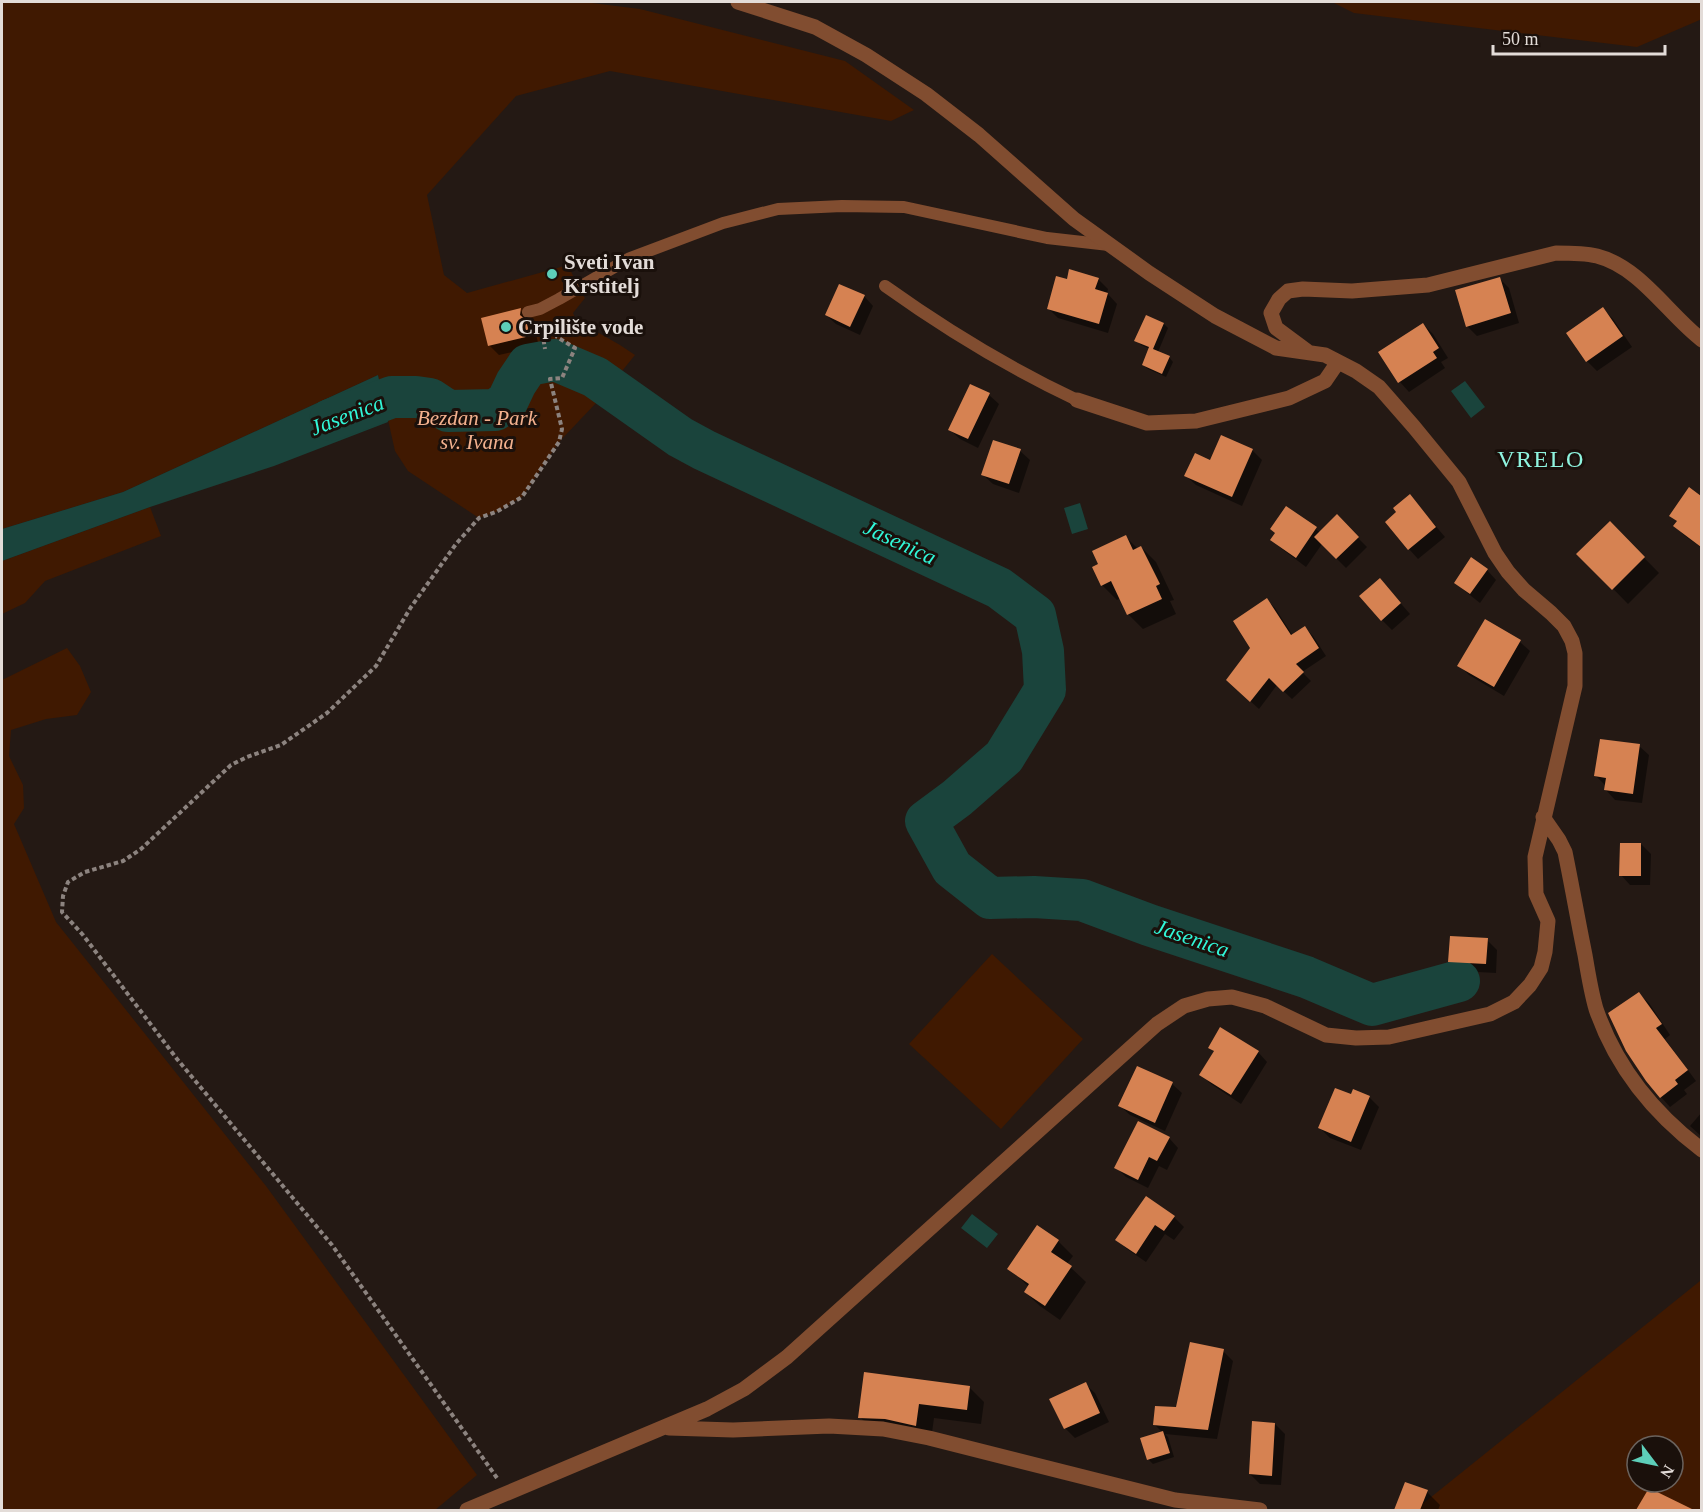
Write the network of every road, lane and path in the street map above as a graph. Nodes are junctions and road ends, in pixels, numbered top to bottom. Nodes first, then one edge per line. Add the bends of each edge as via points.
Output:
1 (738, 2) edge
2 (1109, 245) junction
3 (885, 286) dead end
4 (528, 312) dead end
5 (557, 337) dead end
6 (1701, 340) edge
7 (1309, 352) junction
8 (1338, 362) junction
9 (1077, 400) joint
10 (1543, 818) junction
11 (1701, 1150) edge
12 (661, 1428) junction
13 (507, 1494) junction
14 (467, 1510) edge
15 (1260, 1510) edge

1 - 2 street via 815,27 926,93
2 - 4 lane via 1047,238 904,207 778,209 723,224 630,258 559,300
2 - 7 street via 1215,316 1256,338 1276,348
3 - 9 lane via 964,340
5 - 13 path via 575,348 562,378 550,379 562,429 559,442 522,497 479,518 411,608 376,666 327,713 280,745 231,765 123,861 85,872 68,882 62,912 177,1059 332,1245
6 - 7 street via 1623,268 1598,256 1556,253 1428,285 1288,291 1271,313 1276,328
7 - 8 street
8 - 9 street via 1325,381 1289,398 1196,421 1147,423
8 - 10 street via 1379,387 1414,427 1459,482 1508,572 1564,626 1572,641 1575,686
10 - 11 street via 1565,852 1596,1008 1611,1045 1657,1111
10 - 12 street via 1535,857 1536,894 1548,921 1545,952 1541,968 1514,1002 1490,1014 1389,1037 1356,1038 1326,1035 1265,1006 1232,997 1184,1006 1157,1024 787,1357 744,1389
12 - 13 street
12 - 15 street via 883,1429 1175,1500
13 - 14 street

